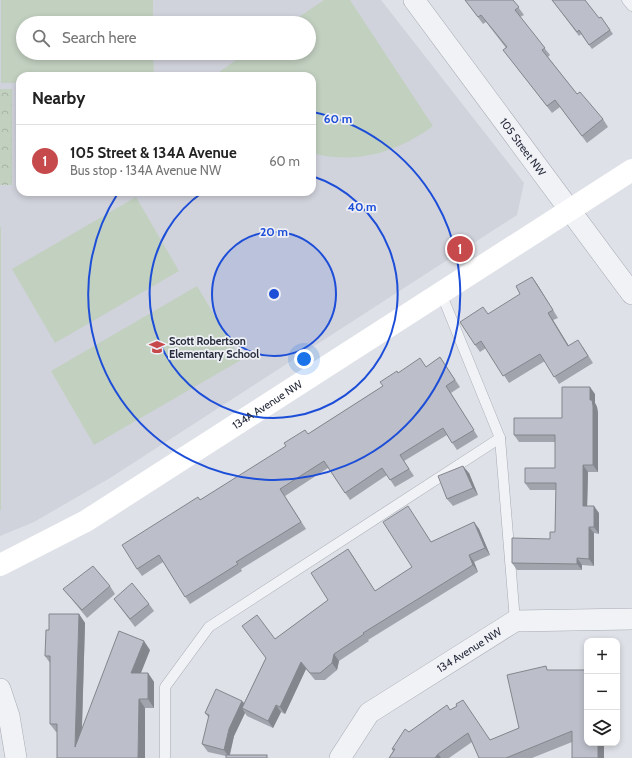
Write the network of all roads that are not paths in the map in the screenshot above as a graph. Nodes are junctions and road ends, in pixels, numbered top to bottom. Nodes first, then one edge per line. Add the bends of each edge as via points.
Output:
1 (414, 0) edge
2 (627, 0) edge
3 (632, 6) edge
4 (632, 170) edge
5 (570, 210) junction
6 (441, 293) junction
7 (632, 294) edge
8 (500, 438) junction
9 (0, 565) edge
10 (632, 619) edge
11 (515, 621) junction
12 (0, 689) edge
13 (16, 758) edge
14 (165, 758) edge
15 (340, 758) edge

1 - 5 street, 105 Street NW
2 - 3 lane
4 - 5 street, 134A Avenue NW
5 - 6 street, 134A Avenue NW
5 - 7 street, 105 Street NW
6 - 8 lane
6 - 9 street, 134A Avenue NW via 86,521
8 - 11 lane
8 - 14 lane via 209,627 166,687
10 - 11 street
11 - 15 street, 134 Avenue NW via 369,713
12 - 13 street via 9,716

